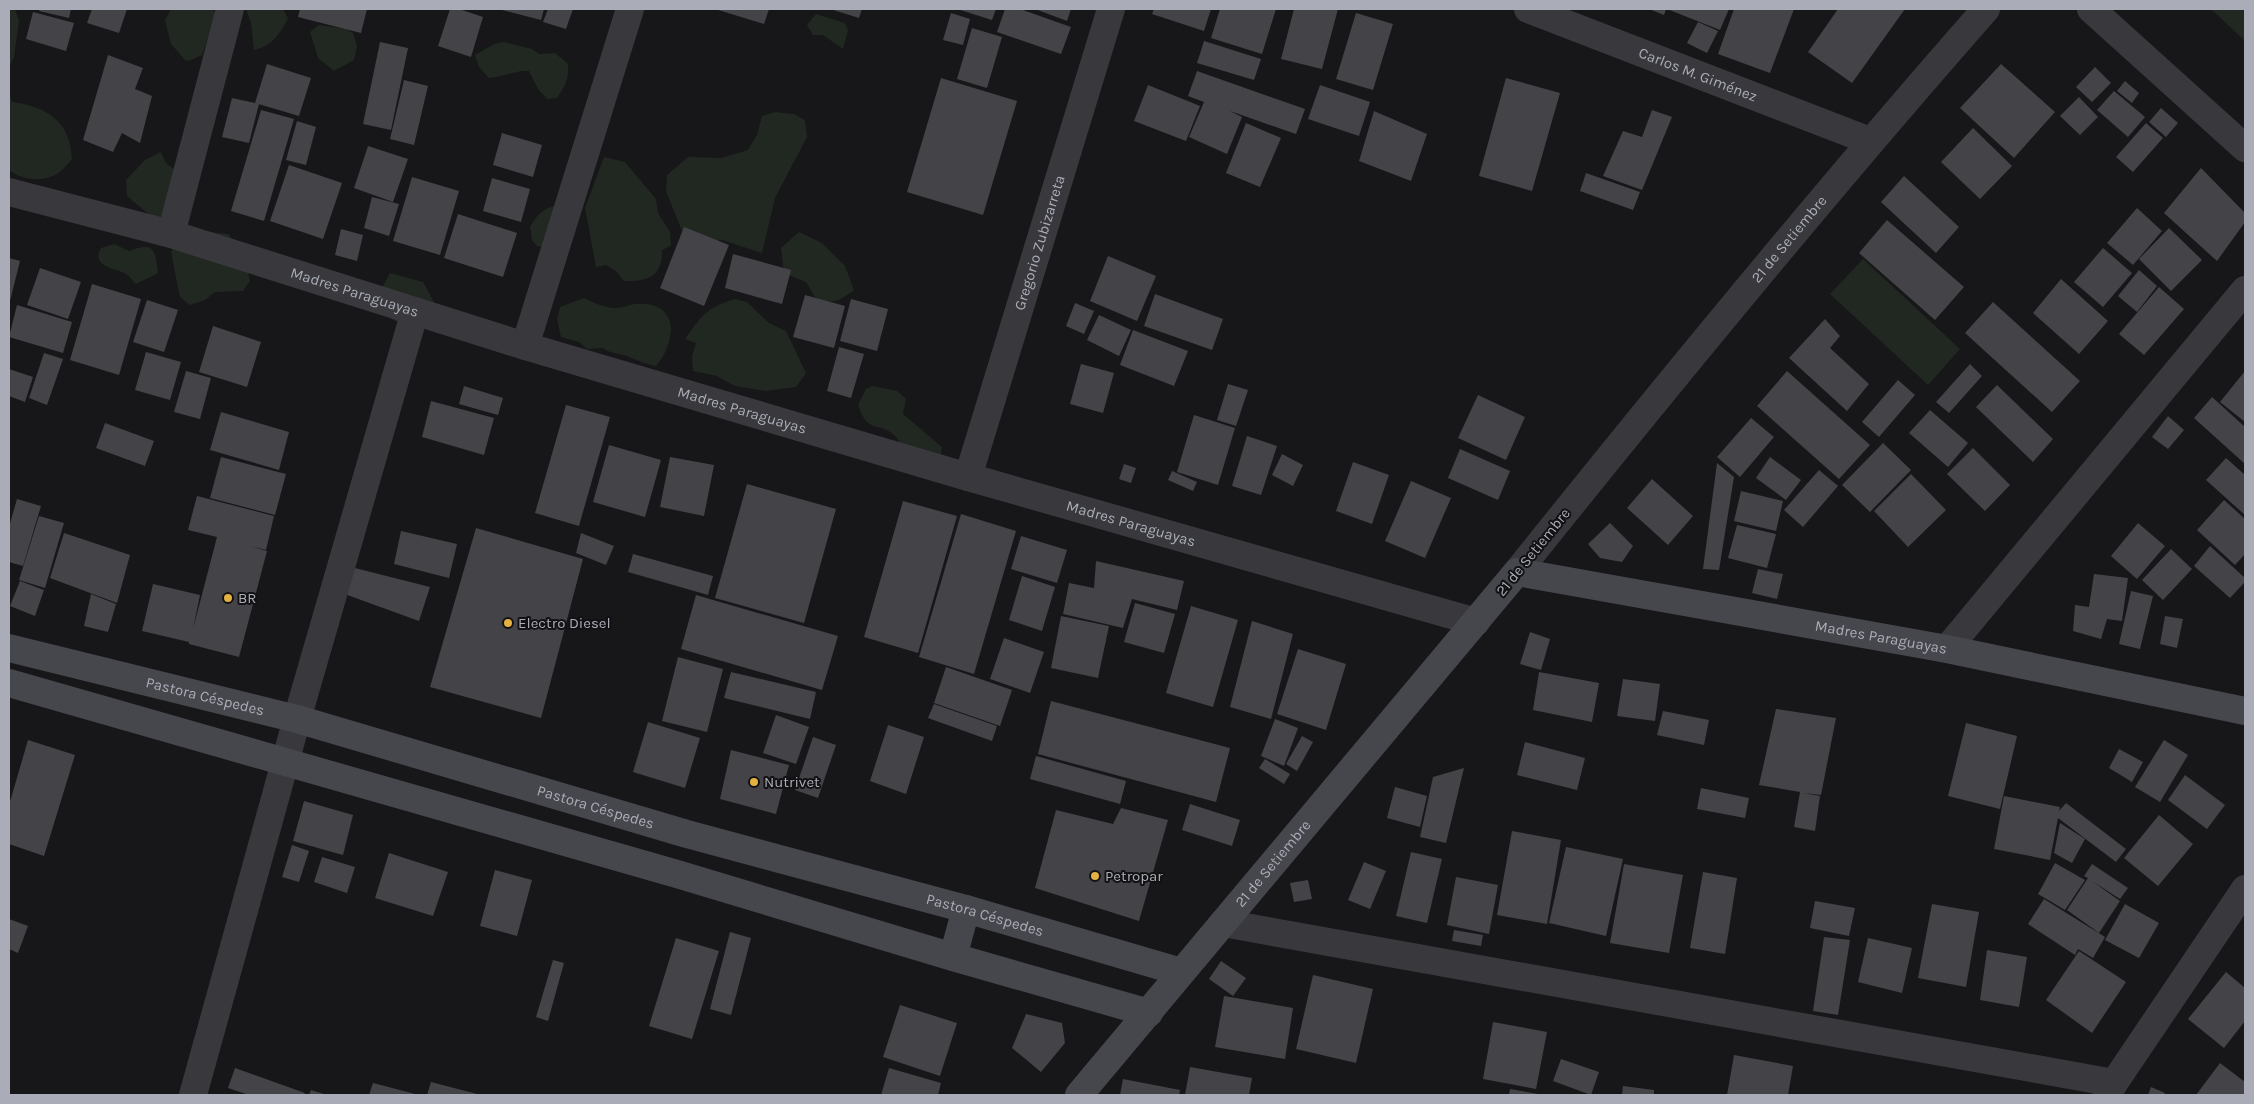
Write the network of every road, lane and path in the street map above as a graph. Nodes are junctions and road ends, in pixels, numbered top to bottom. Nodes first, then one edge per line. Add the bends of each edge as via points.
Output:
1 (230, 9) edge
2 (630, 9) edge
3 (1111, 9) edge
4 (1528, 9) edge
5 (1986, 9) edge
6 (2091, 9) edge
7 (1557, 14) edge
8 (1870, 141) junction
9 (2245, 148) edge
10 (9, 192) edge
11 (170, 234) junction
12 (2245, 290) edge
13 (415, 311) junction
14 (525, 346) junction
15 (968, 477) junction
16 (1517, 572) junction
17 (1476, 622) junction
18 (9, 648) edge
19 (1947, 649) junction
20 (9, 683) edge
21 (2245, 711) edge
22 (297, 719) junction
23 (286, 763) junction
24 (687, 834) junction
25 (677, 874) junction
26 (2245, 888) edge
27 (966, 909) junction
28 (1223, 923) junction
29 (953, 957) junction
30 (1181, 972) junction
31 (1148, 1013) junction
32 (2110, 1089) edge
33 (193, 1095) edge
34 (1078, 1095) edge

1 - 11 street
2 - 14 street
3 - 15 street, Gregorio Zubizarreta
4 - 7 street, Carlos M. Giménez
5 - 8 street, 21 de Setiembre
6 - 9 street
7 - 8 street, Carlos M. Giménez
8 - 16 street, 21 de Setiembre via 1656,398
10 - 11 street, Madres Paraguayas
11 - 13 street, Madres Paraguayas
12 - 19 street
13 - 14 street, Madres Paraguayas
13 - 22 street
14 - 15 street, Madres Paraguayas
15 - 17 street, Madres Paraguayas
16 - 17 main road, 21 de Setiembre
16 - 19 main road, Madres Paraguayas
17 - 28 main road, 21 de Setiembre
18 - 22 main road, Pastora Céspedes
19 - 21 main road, Madres Paraguayas
20 - 23 main road
22 - 23 street
22 - 24 main road, Pastora Céspedes
23 - 25 main road
23 - 33 street
24 - 25 main road
24 - 27 main road, Pastora Céspedes
25 - 29 main road
26 - 32 street
27 - 29 main road
27 - 30 main road, Pastora Céspedes
28 - 30 main road, 21 de Setiembre
28 - 32 street
29 - 31 main road
30 - 31 main road, 21 de Setiembre
31 - 34 main road, 21 de Setiembre

